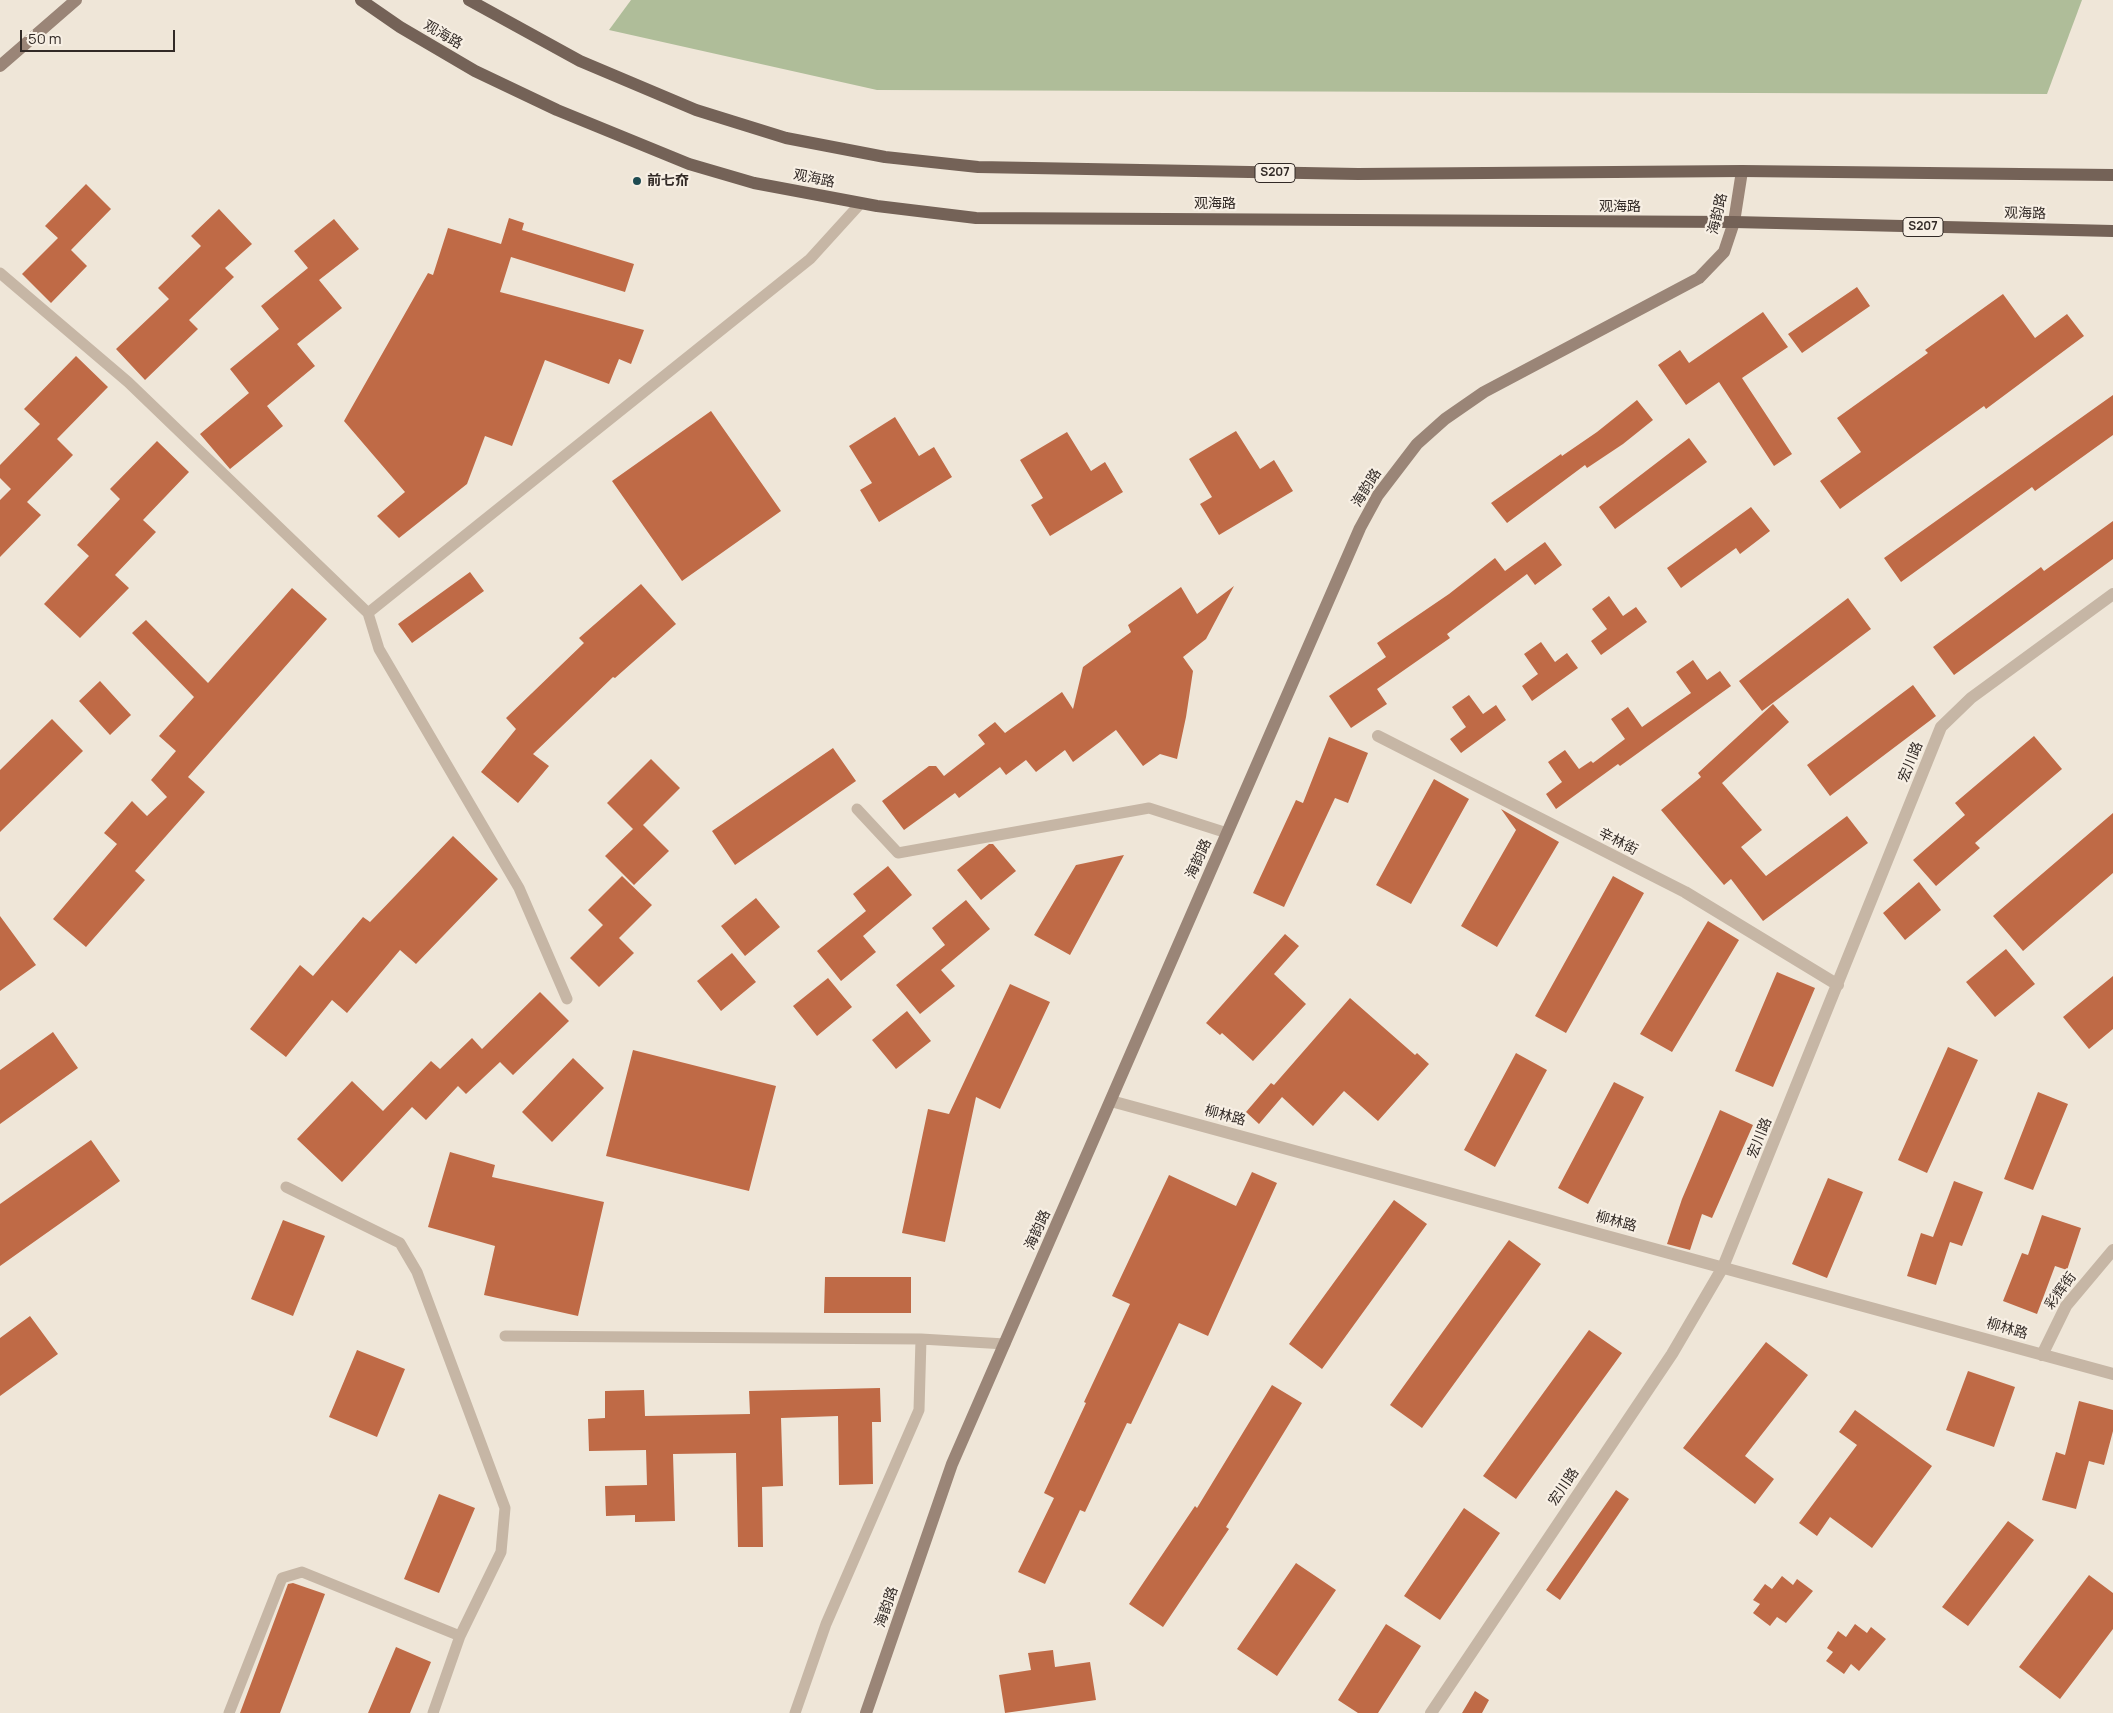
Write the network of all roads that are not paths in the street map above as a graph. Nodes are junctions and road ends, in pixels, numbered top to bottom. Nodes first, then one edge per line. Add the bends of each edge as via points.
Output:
1 (76, 0) edge
2 (361, 0) edge
3 (469, 0) edge
4 (0, 66) edge
5 (1742, 171) junction
6 (2113, 175) edge
7 (860, 204) junction
8 (1734, 222) junction
9 (2113, 231) edge
10 (0, 273) edge
11 (2113, 594) edge
12 (368, 613) junction
13 (1378, 736) dead end
14 (857, 809) dead end
15 (1227, 833) junction
16 (1838, 985) junction
17 (567, 999) dead end
18 (1111, 1101) junction
19 (286, 1187) dead end
20 (2113, 1250) edge
21 (1723, 1267) junction
22 (505, 1336) dead end
23 (921, 1339) junction
24 (1005, 1344) junction
25 (2042, 1355) junction
26 (2113, 1374) edge
27 (460, 1636) junction
28 (229, 1713) edge
29 (433, 1713) edge
30 (795, 1713) edge
31 (866, 1713) edge
32 (1432, 1713) edge

1 - 4 street
2 - 7 main road, 观海路 / S207 via 475,71 557,110 680,160 754,183
3 - 5 main road, S207 via 580,60 696,110 786,138 885,157 978,167 1348,174
5 - 6 main road, S207
5 - 8 street, 海韵路
7 - 8 main road, 观海路 / S207 via 976,218
7 - 12 lane via 810,259
8 - 9 main road, 观海路 / S207
8 - 15 street, 海韵路 via 1724,252 1698,278 1484,392 1445,419 1417,444 1378,495 1360,528
10 - 12 lane via 128,382
11 - 16 street, 宏川路 via 1971,698 1941,727
12 - 17 lane via 379,649 519,888
13 - 16 street, 辛林街 via 1685,892
14 - 15 lane via 898,853 1149,808
15 - 18 street, 海韵路
16 - 21 street, 宏川路
18 - 21 street, 柳林路
18 - 24 street, 海韵路
19 - 27 lane via 400,1244 416,1272 505,1508 501,1552
20 - 25 street, 彩辉街 via 2066,1306
21 - 25 street, 柳林路
21 - 32 street, 宏川路 via 1672,1354
22 - 23 lane
23 - 24 lane
23 - 30 lane via 919,1410 826,1624
24 - 31 street, 海韵路 via 952,1464
25 - 26 street, 柳林路
27 - 28 lane via 302,1572 282,1578
27 - 29 lane

